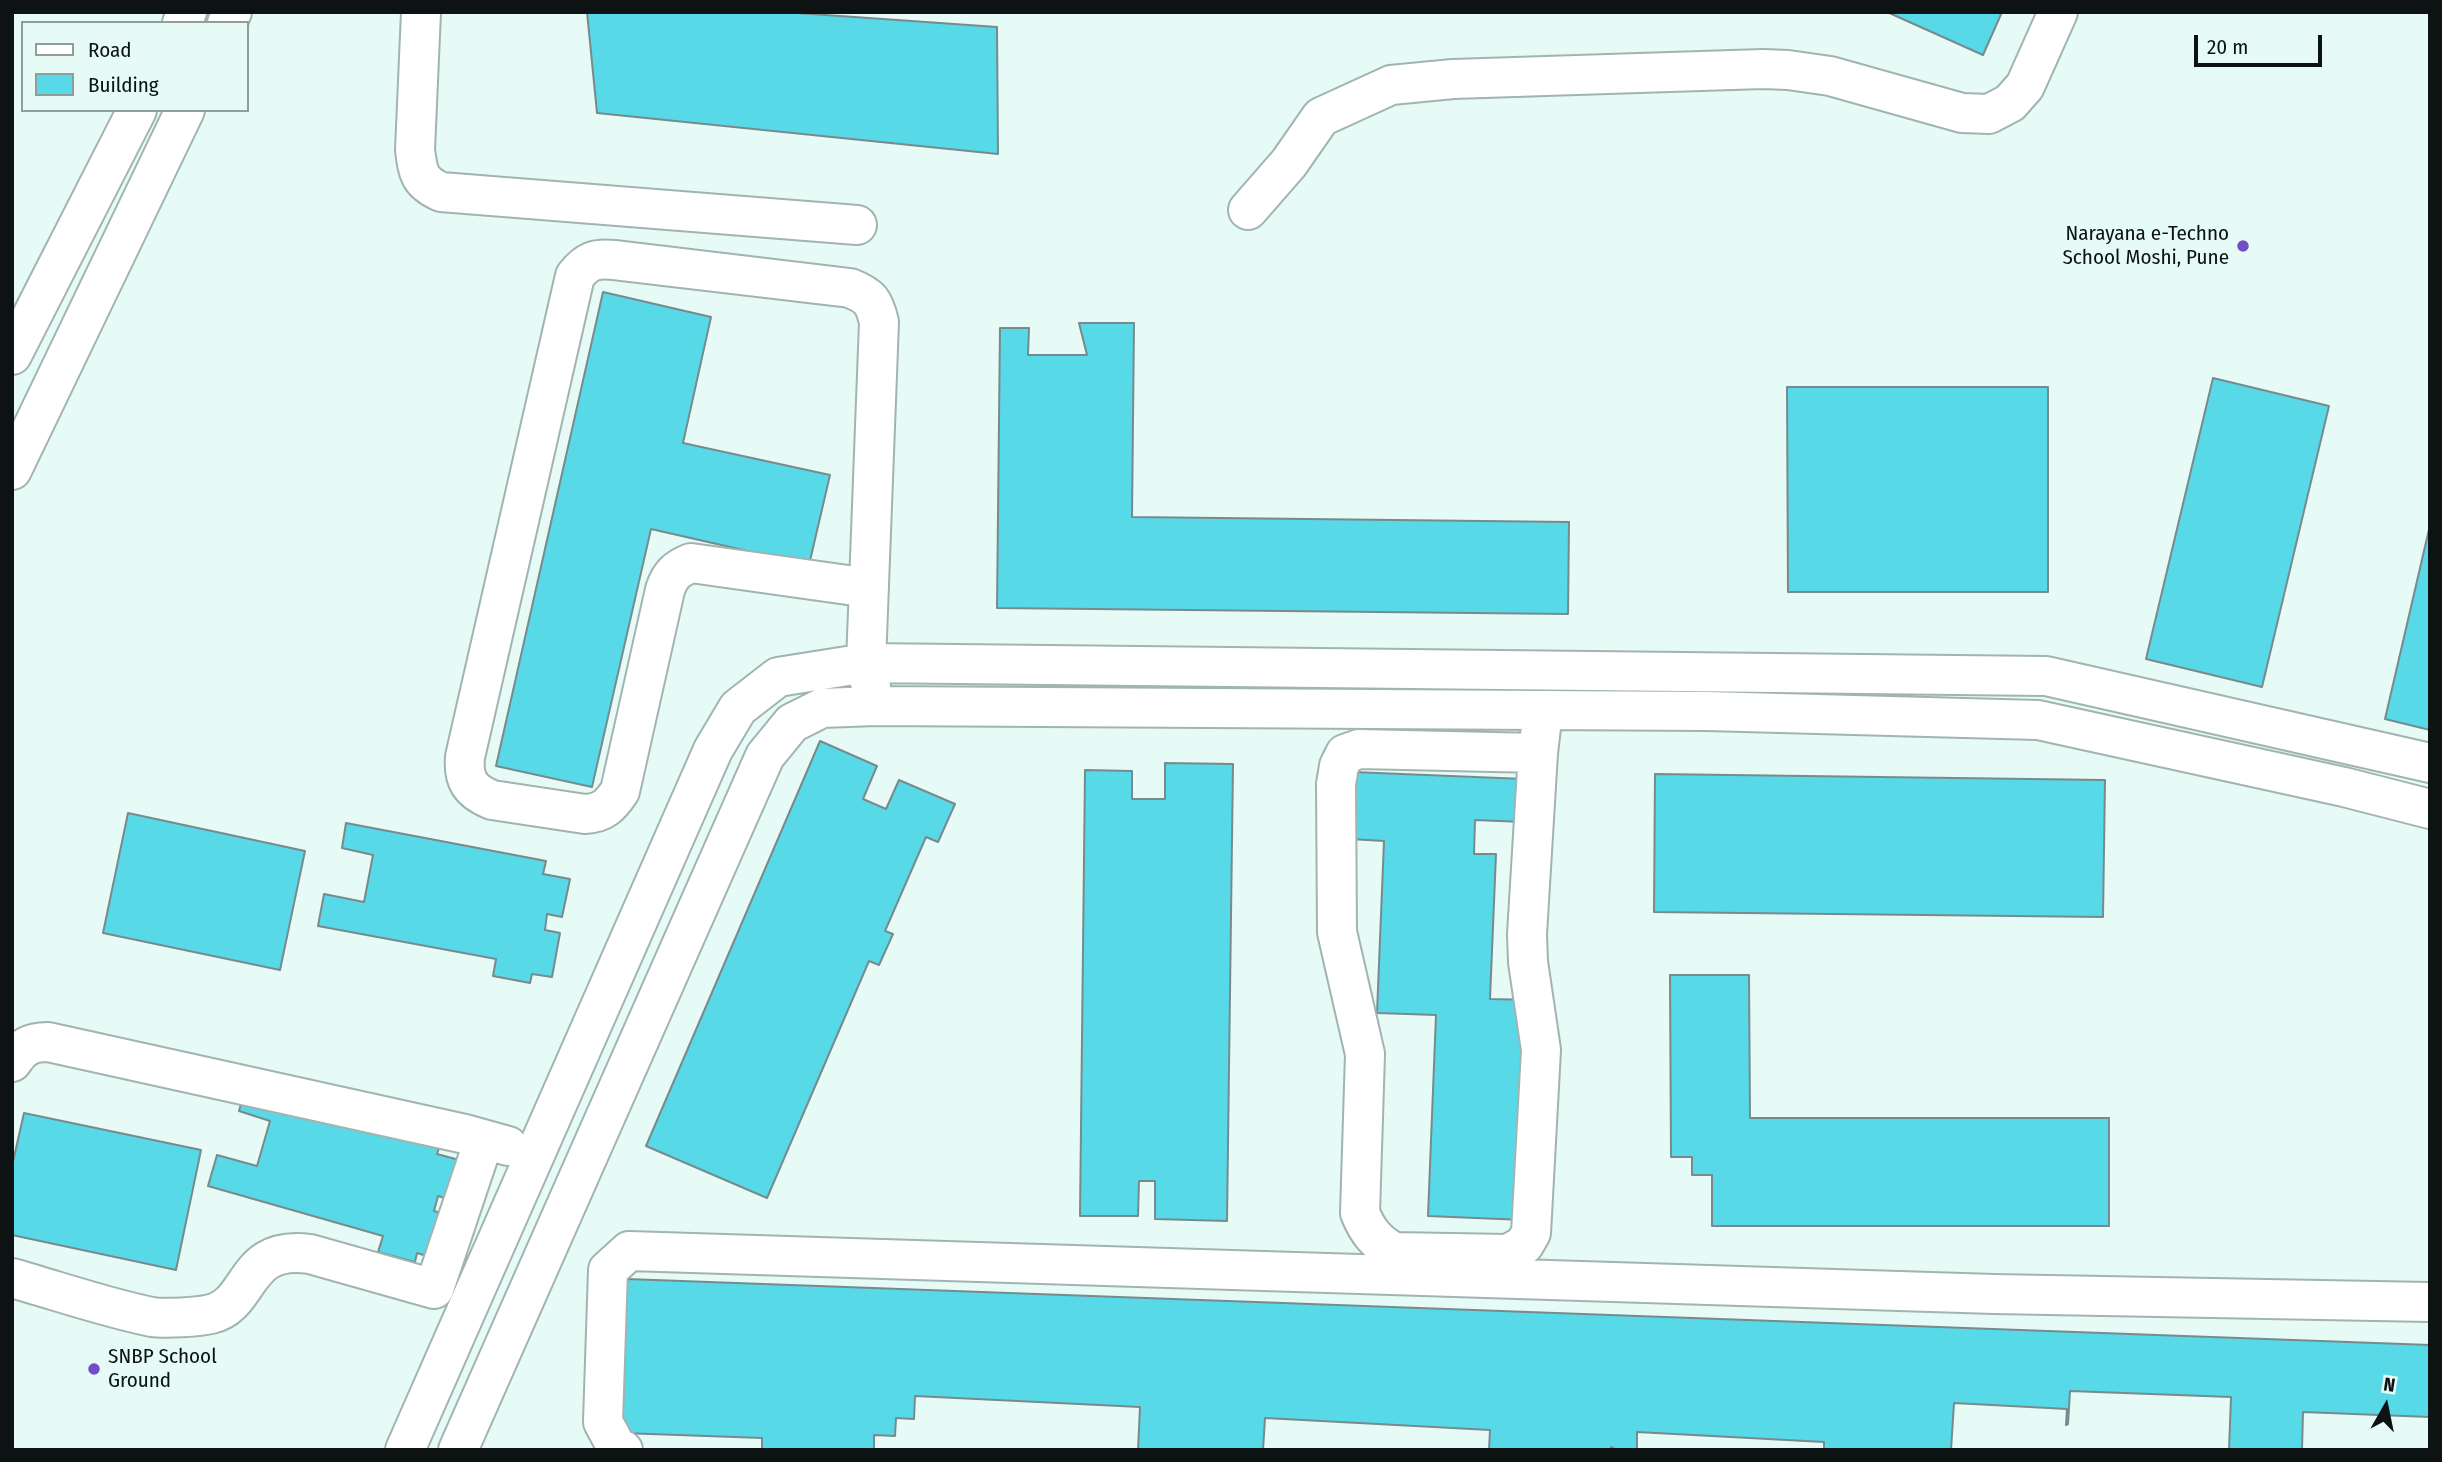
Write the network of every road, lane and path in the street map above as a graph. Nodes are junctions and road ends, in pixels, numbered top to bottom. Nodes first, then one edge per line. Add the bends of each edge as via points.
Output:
1 (2058, 12) edge
2 (413, 17) edge
3 (136, 112) edge
4 (184, 112) edge
5 (1248, 210) dead end
6 (857, 225) dead end
7 (12, 355) edge
8 (12, 470) edge
9 (869, 588) junction
10 (866, 663) junction
11 (1700, 672) junction
12 (2174, 704) junction
13 (875, 706) junction
14 (1543, 710) junction
15 (1706, 711) junction
16 (2160, 746) junction
17 (1538, 753) junction
18 (2430, 763) edge
19 (2430, 809) edge
20 (597, 1015) junction
21 (648, 1022) junction
22 (12, 1062) edge
23 (484, 1140) junction
24 (537, 1150) junction
25 (584, 1166) junction
26 (12, 1278) edge
27 (2430, 1302) edge
28 (405, 1450) edge
29 (458, 1450) edge
30 (623, 1450) edge

1 - 5 street via 2025,86 2010,103 1989,114 1962,113 1830,76 1788,70 1453,79 1391,85 1321,117
2 - 6 street via 418,172 427,185 441,192
3 - 7 street
4 - 8 street
9 - 9 street via 691,563 677,568 665,590 620,791 611,804 599,813 584,814 492,800 468,784 466,757 575,276 596,258 850,288 866,295 876,307
9 - 10 street
10 - 11 street
10 - 13 street
10 - 20 street via 778,677 738,708 713,750
11 - 12 street via 2046,676
11 - 15 street
12 - 16 street
12 - 18 street
13 - 14 street
13 - 21 street via 822,708 792,723 765,757
14 - 15 street
14 - 17 street
15 - 16 street via 2038,720
16 - 19 street
17 - 17 street via 1527,934 1541,1050 1531,1233 1524,1245 1508,1254 1394,1252 1368,1232 1360,1213 1365,1054 1337,932 1339,766 1345,754 1359,749
20 - 21 street
20 - 24 street
21 - 25 street
22 - 23 street via 21,1048 48,1042
23 - 24 street
23 - 26 street via 434,1289 290,1251 257,1268 227,1308 211,1314 155,1318
24 - 25 street
24 - 28 street
25 - 29 street
27 - 30 street via 1980,1294 629,1251 608,1270 603,1422 617,1448

